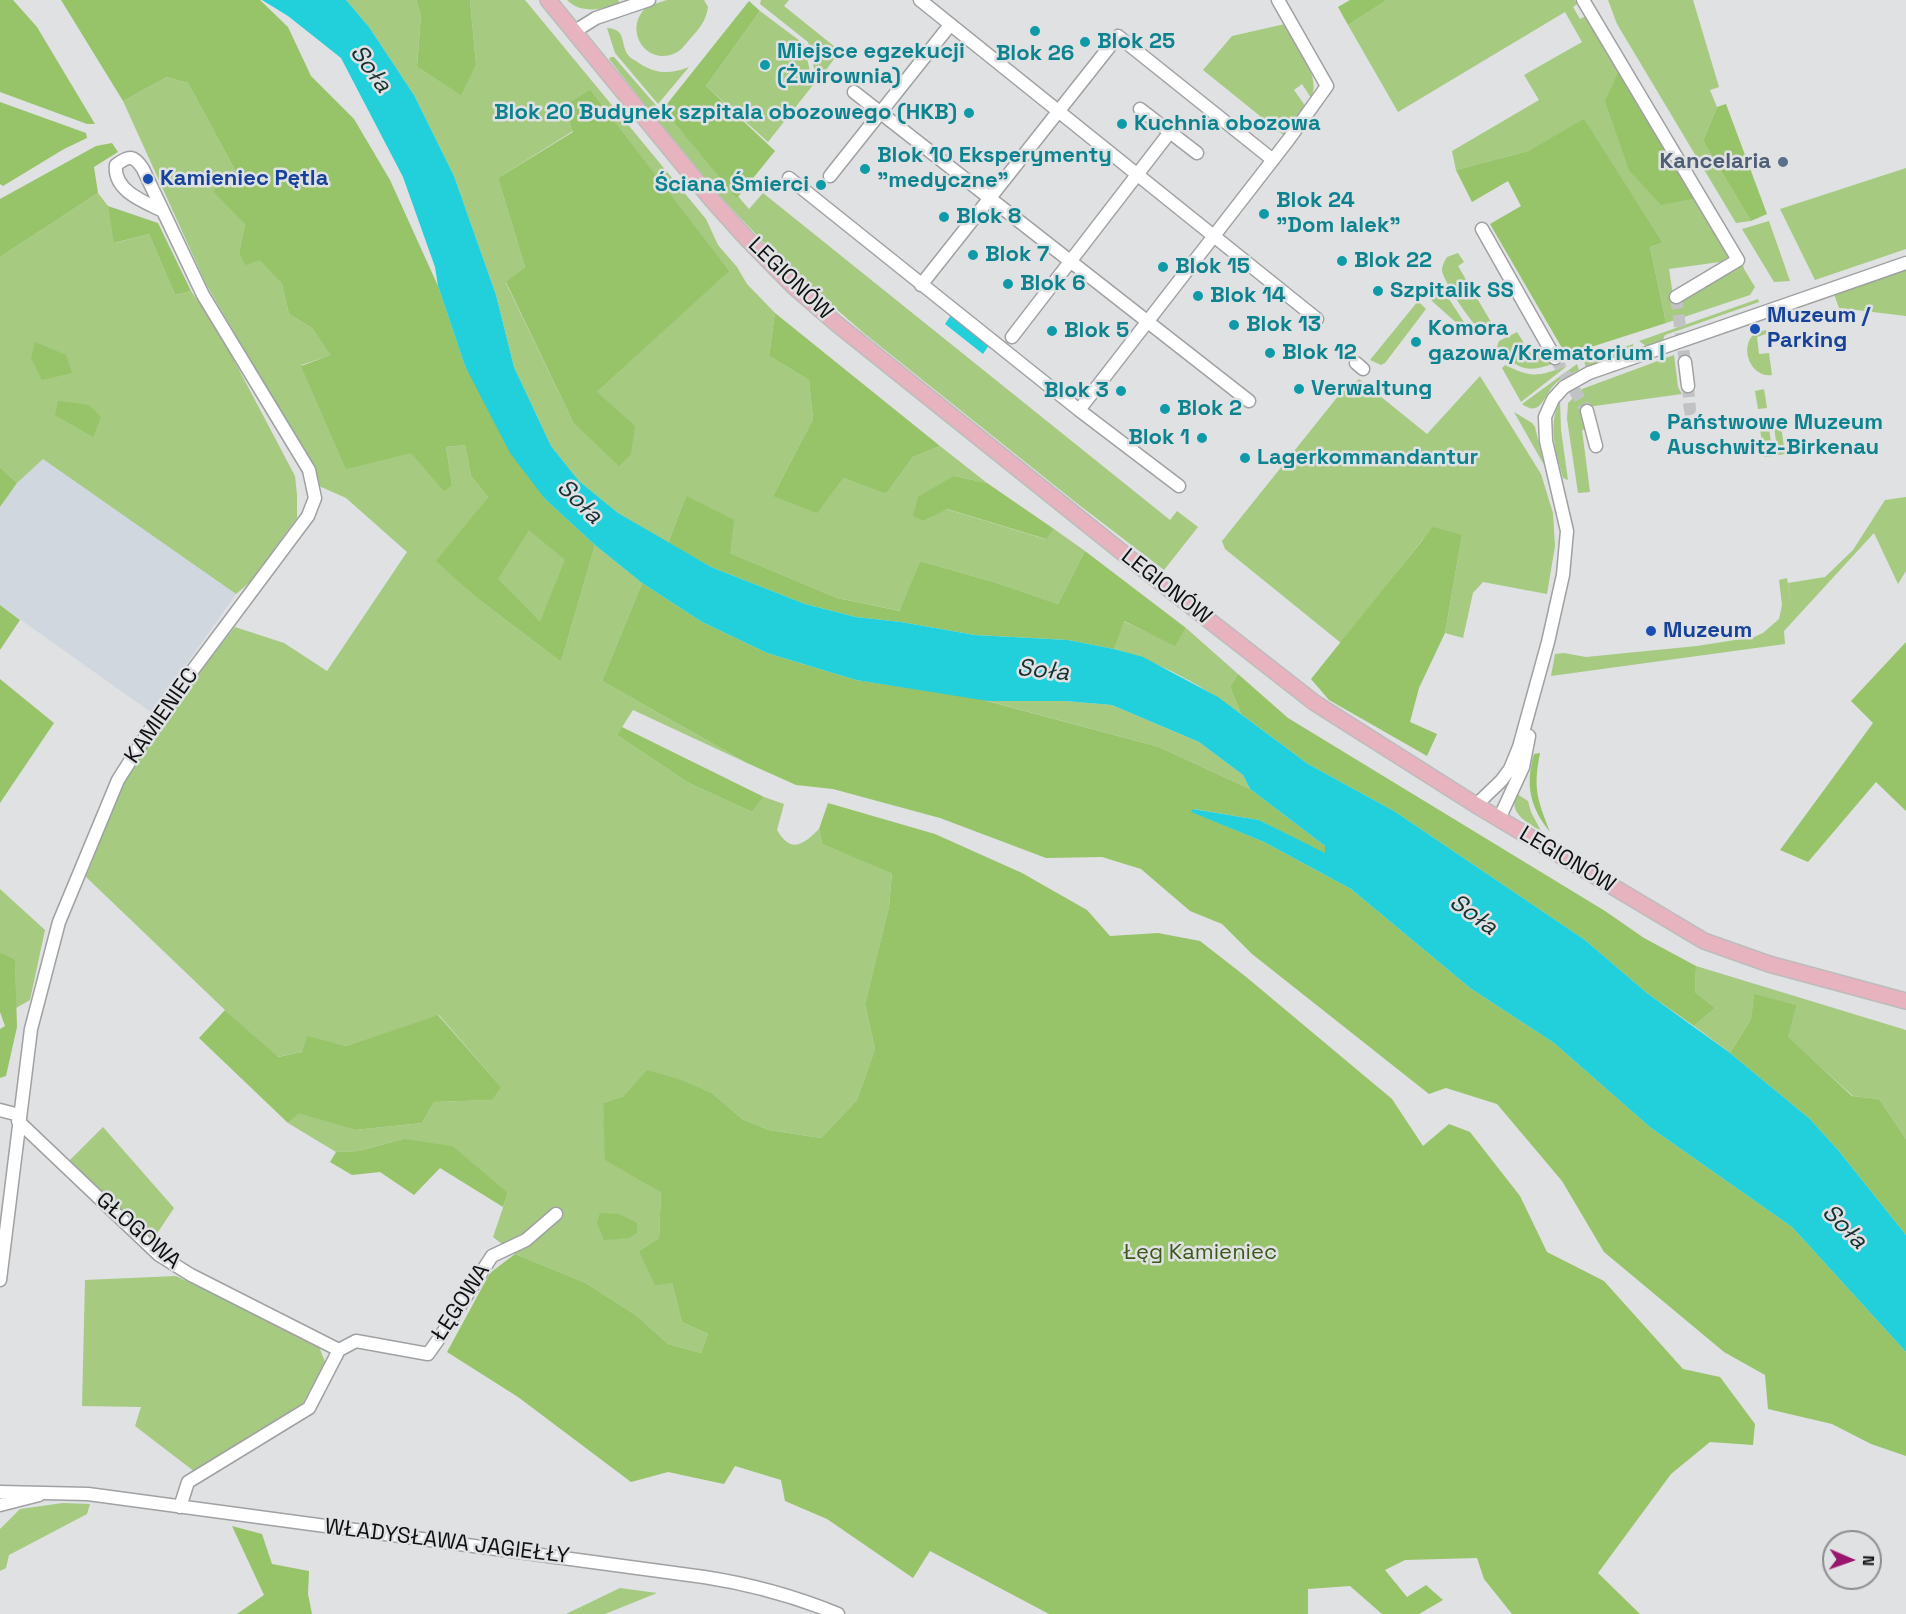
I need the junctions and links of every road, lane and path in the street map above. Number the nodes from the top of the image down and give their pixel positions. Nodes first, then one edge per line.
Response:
1 (548, 0) edge
2 (649, 0) edge
3 (920, 0) edge
4 (1278, 0) edge
5 (1583, 0) edge
6 (950, 24) junction
7 (575, 31) junction
8 (854, 92) dead end
9 (1140, 109) dead end
10 (1058, 111) junction
11 (880, 113) junction
12 (1170, 132) junction
13 (1197, 153) dead end
14 (1273, 160) junction
15 (1137, 175) junction
16 (830, 176) dead end
17 (789, 178) dead end
18 (990, 198) junction
19 (161, 210) dead end
20 (1482, 229) dead end
21 (1214, 236) junction
22 (1070, 261) junction
23 (1906, 263) edge
24 (921, 285) junction
25 (1676, 297) dead end
26 (1317, 319) dead end
27 (1148, 322) junction
28 (1012, 337) dead end
29 (1555, 358) tunnel mouth
30 (1685, 362) tunnel mouth
31 (1688, 386) tunnel mouth
32 (1249, 401) dead end
33 (1079, 410) junction
34 (1587, 411) tunnel mouth
35 (1596, 447) dead end
36 (1179, 486) dead end
37 (1538, 681) junction
38 (1476, 805) junction
39 (1498, 819) junction
40 (1906, 1001) edge
41 (0, 1110) edge
42 (19, 1118) junction
43 (556, 1214) dead end
44 (0, 1280) edge
45 (339, 1350) junction
46 (0, 1492) edge
47 (51, 1492) junction
48 (0, 1506) edge
49 (180, 1507) junction
50 (838, 1614) edge

1 - 7 main road, LEGIONÓW
2 - 7 street
3 - 6 street
4 - 14 street
5 - 25 street
6 - 10 street
6 - 11 street
7 - 38 main road, LEGIONÓW
8 - 11 street
9 - 12 street
10 - 14 street
10 - 15 street
10 - 18 street
11 - 16 street
11 - 18 street
12 - 13 street
12 - 15 street
14 - 21 street
15 - 21 street
15 - 22 street
17 - 24 street
18 - 22 street
18 - 24 street
19 - 42 street, KAMIENIEC
20 - 29 street
21 - 26 street
21 - 27 street
22 - 27 street
22 - 28 street
23 - 37 street
24 - 33 street
27 - 32 street
27 - 33 street
30 - 31 street
33 - 36 street
34 - 35 street
37 - 38 street
37 - 39 street
38 - 39 main road, LEGIONÓW
39 - 40 main road, LEGIONÓW
41 - 42 street
42 - 44 street, KAMIENIEC
42 - 45 street, GŁOGOWA
43 - 45 street, ŁĘGOWA
45 - 49 street
46 - 47 street, WŁADYSŁAWA JAGIEŁŁY
47 - 48 street, WŁADYSŁAWA JAGIEŁŁY
47 - 49 street, WŁADYSŁAWA JAGIEŁŁY
49 - 50 street, WŁADYSŁAWA JAGIEŁŁY

